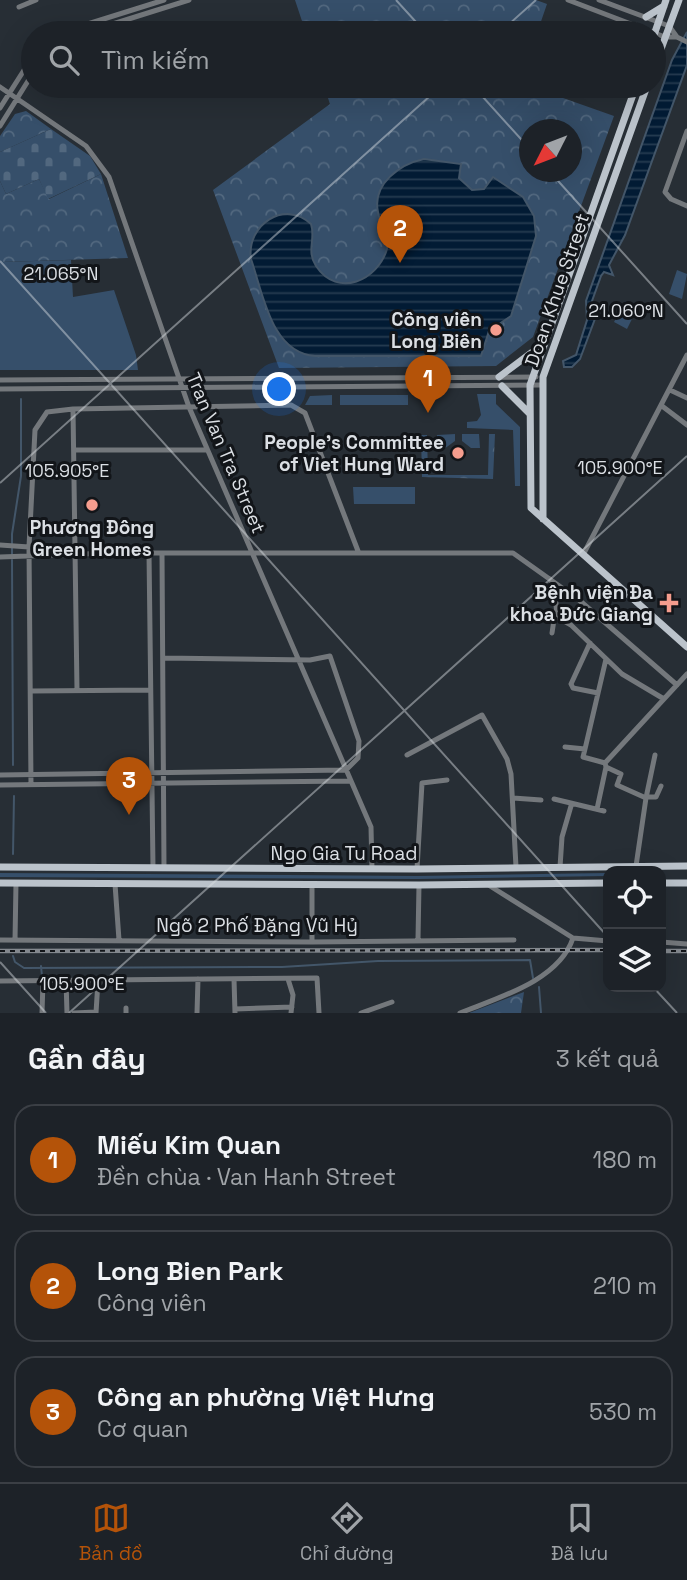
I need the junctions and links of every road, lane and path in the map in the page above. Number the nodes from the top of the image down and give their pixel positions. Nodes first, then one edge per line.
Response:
1 (36, 0) edge
2 (164, 0) edge
3 (189, 0) edge
4 (568, 0) edge
5 (599, 0) edge
6 (679, 0) edge
7 (665, 3) edge
8 (19, 7) dead end
9 (646, 17) junction
10 (97, 21) edge
11 (122, 21) edge
12 (618, 21) edge
13 (656, 21) edge
14 (659, 21) edge
15 (666, 25) edge
16 (669, 26) junction
17 (666, 34) edge
18 (666, 37) edge
19 (678, 37) junction
20 (687, 42) edge
21 (21, 75) edge
22 (0, 87) edge
23 (10, 93) junction
24 (21, 93) edge
25 (18, 98) junction
26 (632, 98) edge
27 (643, 98) edge
28 (0, 108) edge
29 (0, 126) edge
30 (687, 131) edge
31 (687, 206) edge
32 (544, 344) junction
33 (687, 355) edge
34 (684, 369) edge
35 (499, 377) junction
36 (178, 379) junction
37 (0, 380) edge
38 (531, 381) junction
39 (542, 381) junction
40 (502, 386) junction
41 (181, 388) junction
42 (0, 389) edge
43 (670, 390) junction
44 (687, 398) edge
45 (662, 406) junction
46 (188, 407) junction
47 (73, 409) junction
48 (530, 414) junction
49 (687, 425) edge
50 (74, 450) junction
51 (207, 450) junction
52 (543, 519) junction
53 (0, 545) edge
54 (29, 547) junction
55 (358, 551) junction
56 (251, 552) junction
57 (74, 553) junction
58 (149, 553) junction
59 (162, 553) junction
60 (39, 554) junction
61 (583, 555) junction
62 (0, 557) edge
63 (29, 558) junction
64 (549, 577) junction
65 (555, 613) junction
66 (552, 633) dead end
67 (590, 643) junction
68 (687, 647) edge
69 (163, 658) junction
70 (298, 658) junction
71 (606, 659) junction
72 (687, 674) edge
73 (677, 685) junction
74 (77, 690) junction
75 (150, 690) junction
76 (32, 691) junction
77 (598, 693) junction
78 (664, 699) junction
79 (565, 747) dead end
80 (584, 749) junction
81 (407, 755) dead end
82 (655, 755) dead end
83 (606, 765) junction
84 (346, 770) junction
85 (151, 771) junction
86 (163, 771) junction
87 (0, 775) edge
88 (31, 775) junction
89 (447, 780) dead end
90 (351, 781) junction
91 (152, 784) junction
92 (163, 784) junction
93 (0, 785) edge
94 (31, 785) junction
95 (661, 786) dead end
96 (513, 798) junction
97 (646, 798) junction
98 (554, 799) dead end
99 (541, 800) dead end
100 (571, 806) junction
101 (164, 819) junction
102 (152, 820) junction
103 (603, 866) edge
104 (636, 866) edge
105 (666, 866) edge
106 (687, 866) edge
107 (0, 867) edge
108 (516, 867) junction
109 (560, 867) junction
110 (153, 868) junction
111 (164, 868) junction
112 (372, 869) junction
113 (417, 869) junction
114 (0, 883) edge
115 (16, 883) junction
116 (603, 883) edge
117 (666, 883) edge
118 (687, 883) edge
119 (115, 884) junction
120 (488, 884) junction
121 (312, 885) junction
122 (419, 886) junction
123 (573, 938) junction
124 (418, 939) junction
125 (0, 940) edge
126 (15, 940) junction
127 (119, 940) junction
128 (514, 940) dead end
129 (603, 941) edge
130 (312, 942) junction
131 (666, 942) edge
132 (687, 944) edge
133 (198, 979) junction
134 (234, 979) junction
135 (288, 979) junction
136 (66, 980) junction
137 (0, 981) edge
138 (43, 981) junction
139 (98, 981) junction
140 (392, 1002) dead end
141 (292, 1010) edge
142 (235, 1011) edge
143 (42, 1013) edge
144 (67, 1013) edge
145 (74, 1013) edge
146 (96, 1013) edge
147 (197, 1013) edge
148 (319, 1013) edge
149 (362, 1013) edge
150 (460, 1013) edge

1 - 8 street
2 - 10 street
3 - 11 street
4 - 12 street
5 - 9 street
6 - 16 main road
7 - 9 main road
7 - 14 main road
9 - 13 street
15 - 16 street
16 - 17 main road
16 - 19 street
18 - 19 street
19 - 20 street
21 - 23 street
22 - 23 street, Tran Van Tra Street
23 - 25 street, Tran Van Tra Street
23 - 28 street
24 - 25 street
25 - 29 street
25 - 36 street, Tran Van Tra Street
26 - 32 main road, Doan Khue Street
27 - 39 main road, Doan Khue Street
30 - 31 street
32 - 35 main road
32 - 38 main road, Doan Khue Street
33 - 34 street
34 - 43 street
35 - 36 street
35 - 38 street
36 - 37 street
36 - 41 street, Tran Van Tra Street
38 - 39 street
38 - 40 street
38 - 48 main road, Doan Khue Street
39 - 52 main road, Doan Khue Street
40 - 41 street
40 - 48 main road
41 - 42 street
41 - 46 street, Tran Van Tra Street
43 - 44 street
43 - 45 street
45 - 49 street
45 - 61 street
46 - 47 street
46 - 51 street, Tran Van Tra Street
46 - 55 street
47 - 50 street
47 - 54 street
48 - 52 main road, Doan Khue Street
50 - 51 street
50 - 57 street
51 - 56 street, Tran Van Tra Street
52 - 61 main road
53 - 54 street
54 - 60 street
54 - 63 street
55 - 56 street
55 - 64 street
56 - 59 street
56 - 70 street, Tran Van Tra Street
57 - 58 street
57 - 60 street
57 - 74 street
58 - 59 street
58 - 75 street
59 - 69 street
60 - 63 street
61 - 68 main road
62 - 63 street
63 - 76 street
64 - 65 street
64 - 73 street
65 - 66 street
65 - 67 street
67 - 71 street
67 - 77 street
69 - 70 street
69 - 86 street
70 - 84 street, Tran Van Tra Street
70 - 84 street
71 - 77 street
71 - 78 street
72 - 73 street
73 - 78 street
74 - 75 street
74 - 76 street
75 - 85 street
76 - 88 street
77 - 80 street
78 - 83 street
79 - 80 street
80 - 83 street
81 - 96 street
82 - 97 street
83 - 97 street
83 - 100 street
84 - 86 street
84 - 90 street, Tran Van Tra Street
85 - 86 street
85 - 88 street
85 - 91 street
86 - 92 street
87 - 88 street
88 - 94 street
89 - 113 street
90 - 92 street
90 - 112 street, Tran Van Tra Street
91 - 92 street
91 - 94 street
91 - 102 street
92 - 101 street
93 - 94 street
95 - 97 street
96 - 99 street
96 - 108 street
97 - 104 street
98 - 100 street
100 - 109 street
101 - 102 street
101 - 111 street
102 - 110 street
103 - 109 main road, Ngo Gia Tu Road
105 - 106 main road, Ngo Gia Tu Road
107 - 110 main road, Ngo Gia Tu Road
108 - 109 main road, Ngo Gia Tu Road
108 - 113 main road, Ngo Gia Tu Road
110 - 111 main road, Ngo Gia Tu Road
111 - 112 main road, Ngo Gia Tu Road
112 - 113 main road, Ngo Gia Tu Road
114 - 115 main road, Ngo Gia Tu Road
115 - 119 main road, Ngo Gia Tu Road
115 - 126 street
116 - 120 main road, Ngo Gia Tu Road
117 - 118 main road
119 - 121 main road, Ngo Gia Tu Road
119 - 127 street
120 - 122 main road, Ngo Gia Tu Road
120 - 123 street
121 - 122 main road, Ngo Gia Tu Road
121 - 130 street
122 - 124 street
123 - 129 street
123 - 150 street
124 - 128 street, Ngõ 2 Phố Đặng Vũ Hỷ
124 - 130 street, Ngõ 2 Phố Đặng Vũ Hỷ
125 - 126 street, Ngõ 2 Phố Đặng Vũ Hỷ
126 - 127 street, Ngõ 2 Phố Đặng Vũ Hỷ
127 - 130 street, Ngõ 2 Phố Đặng Vũ Hỷ
131 - 132 street
133 - 134 street
133 - 139 street
133 - 147 street
134 - 135 street
134 - 142 street
135 - 141 street
135 - 148 street
136 - 138 street
136 - 139 street
136 - 144 street
137 - 138 street
138 - 143 street
139 - 146 street
140 - 149 street
141 - 142 street
145 - 146 street

